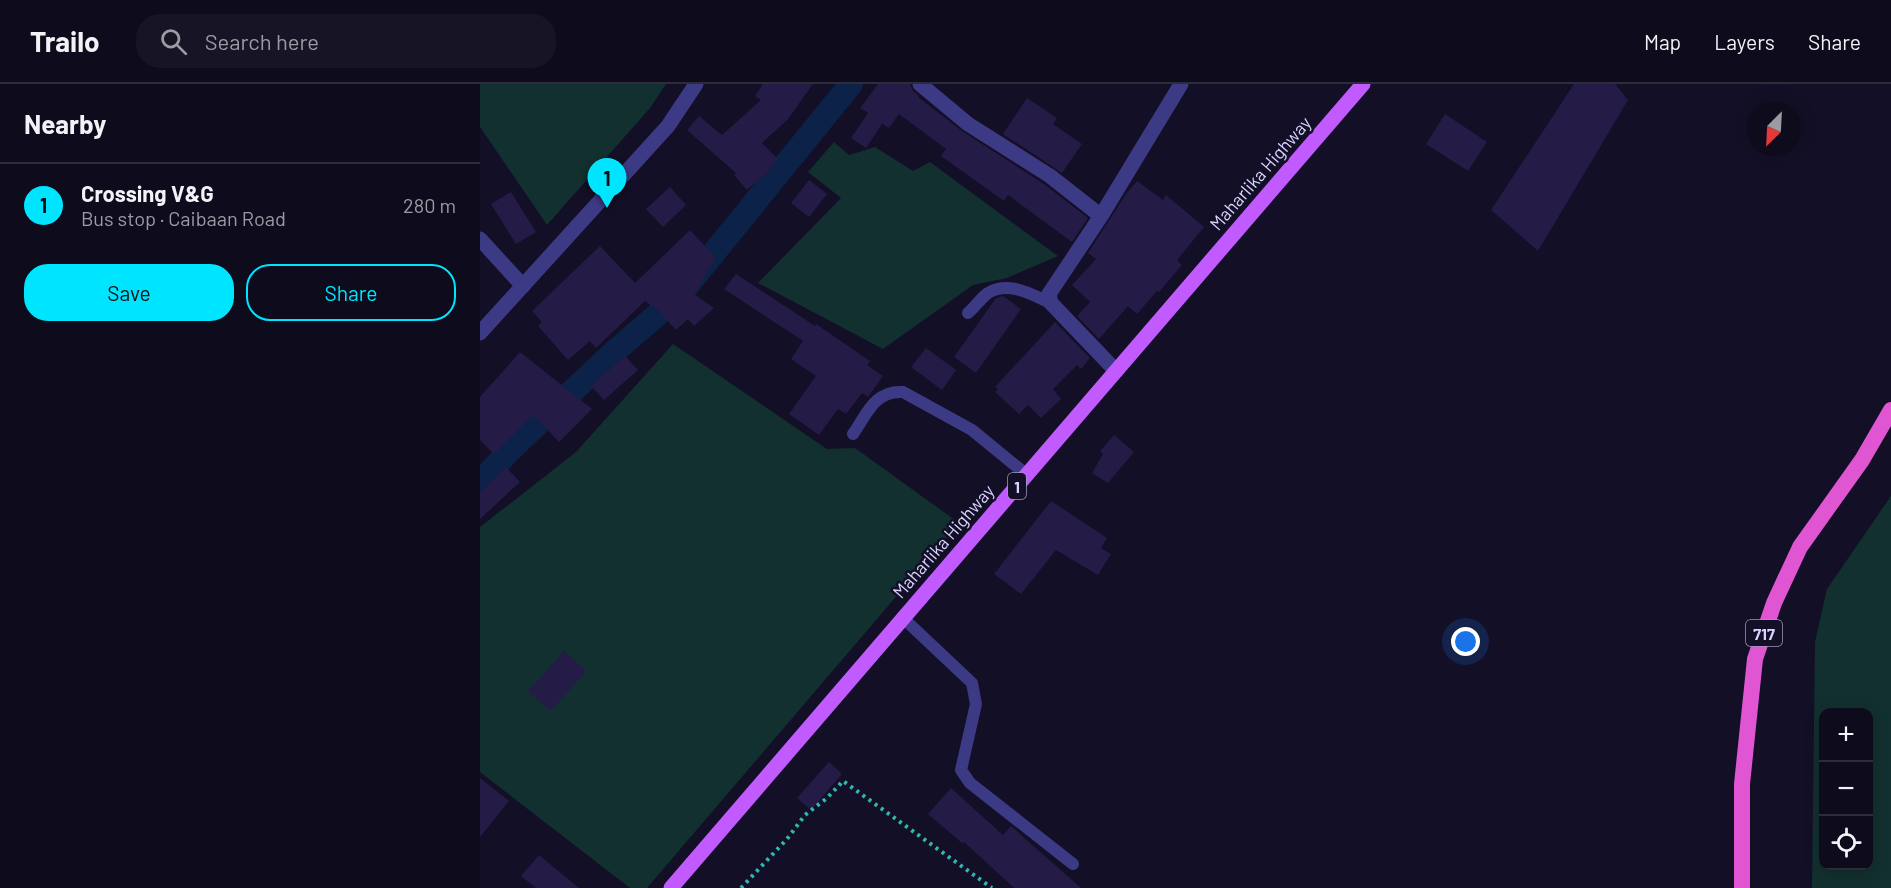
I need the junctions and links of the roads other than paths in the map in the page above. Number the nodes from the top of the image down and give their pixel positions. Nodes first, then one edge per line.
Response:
1 (696, 84) edge
2 (920, 84) edge
3 (1181, 84) edge
4 (1363, 84) edge
5 (1101, 216) junction
6 (480, 239) edge
7 (523, 286) junction
8 (1051, 303) junction
9 (968, 313) dead end
10 (480, 333) edge
11 (1116, 371) junction
12 (1891, 410) edge
13 (853, 434) dead end
14 (1027, 475) junction
15 (902, 617) junction
16 (1073, 864) dead end
17 (671, 888) edge
18 (1742, 888) edge

1 - 7 street
2 - 5 street
3 - 5 street
4 - 11 main road, Maharlika Highway / 1
5 - 8 street
6 - 7 street
7 - 10 street
8 - 9 lane
8 - 11 street
11 - 14 main road, Maharlika Highway / 1
12 - 18 highway, 717
13 - 14 lane
14 - 15 main road, Maharlika Highway / 1
15 - 16 lane
15 - 17 main road, Maharlika Highway / 1

